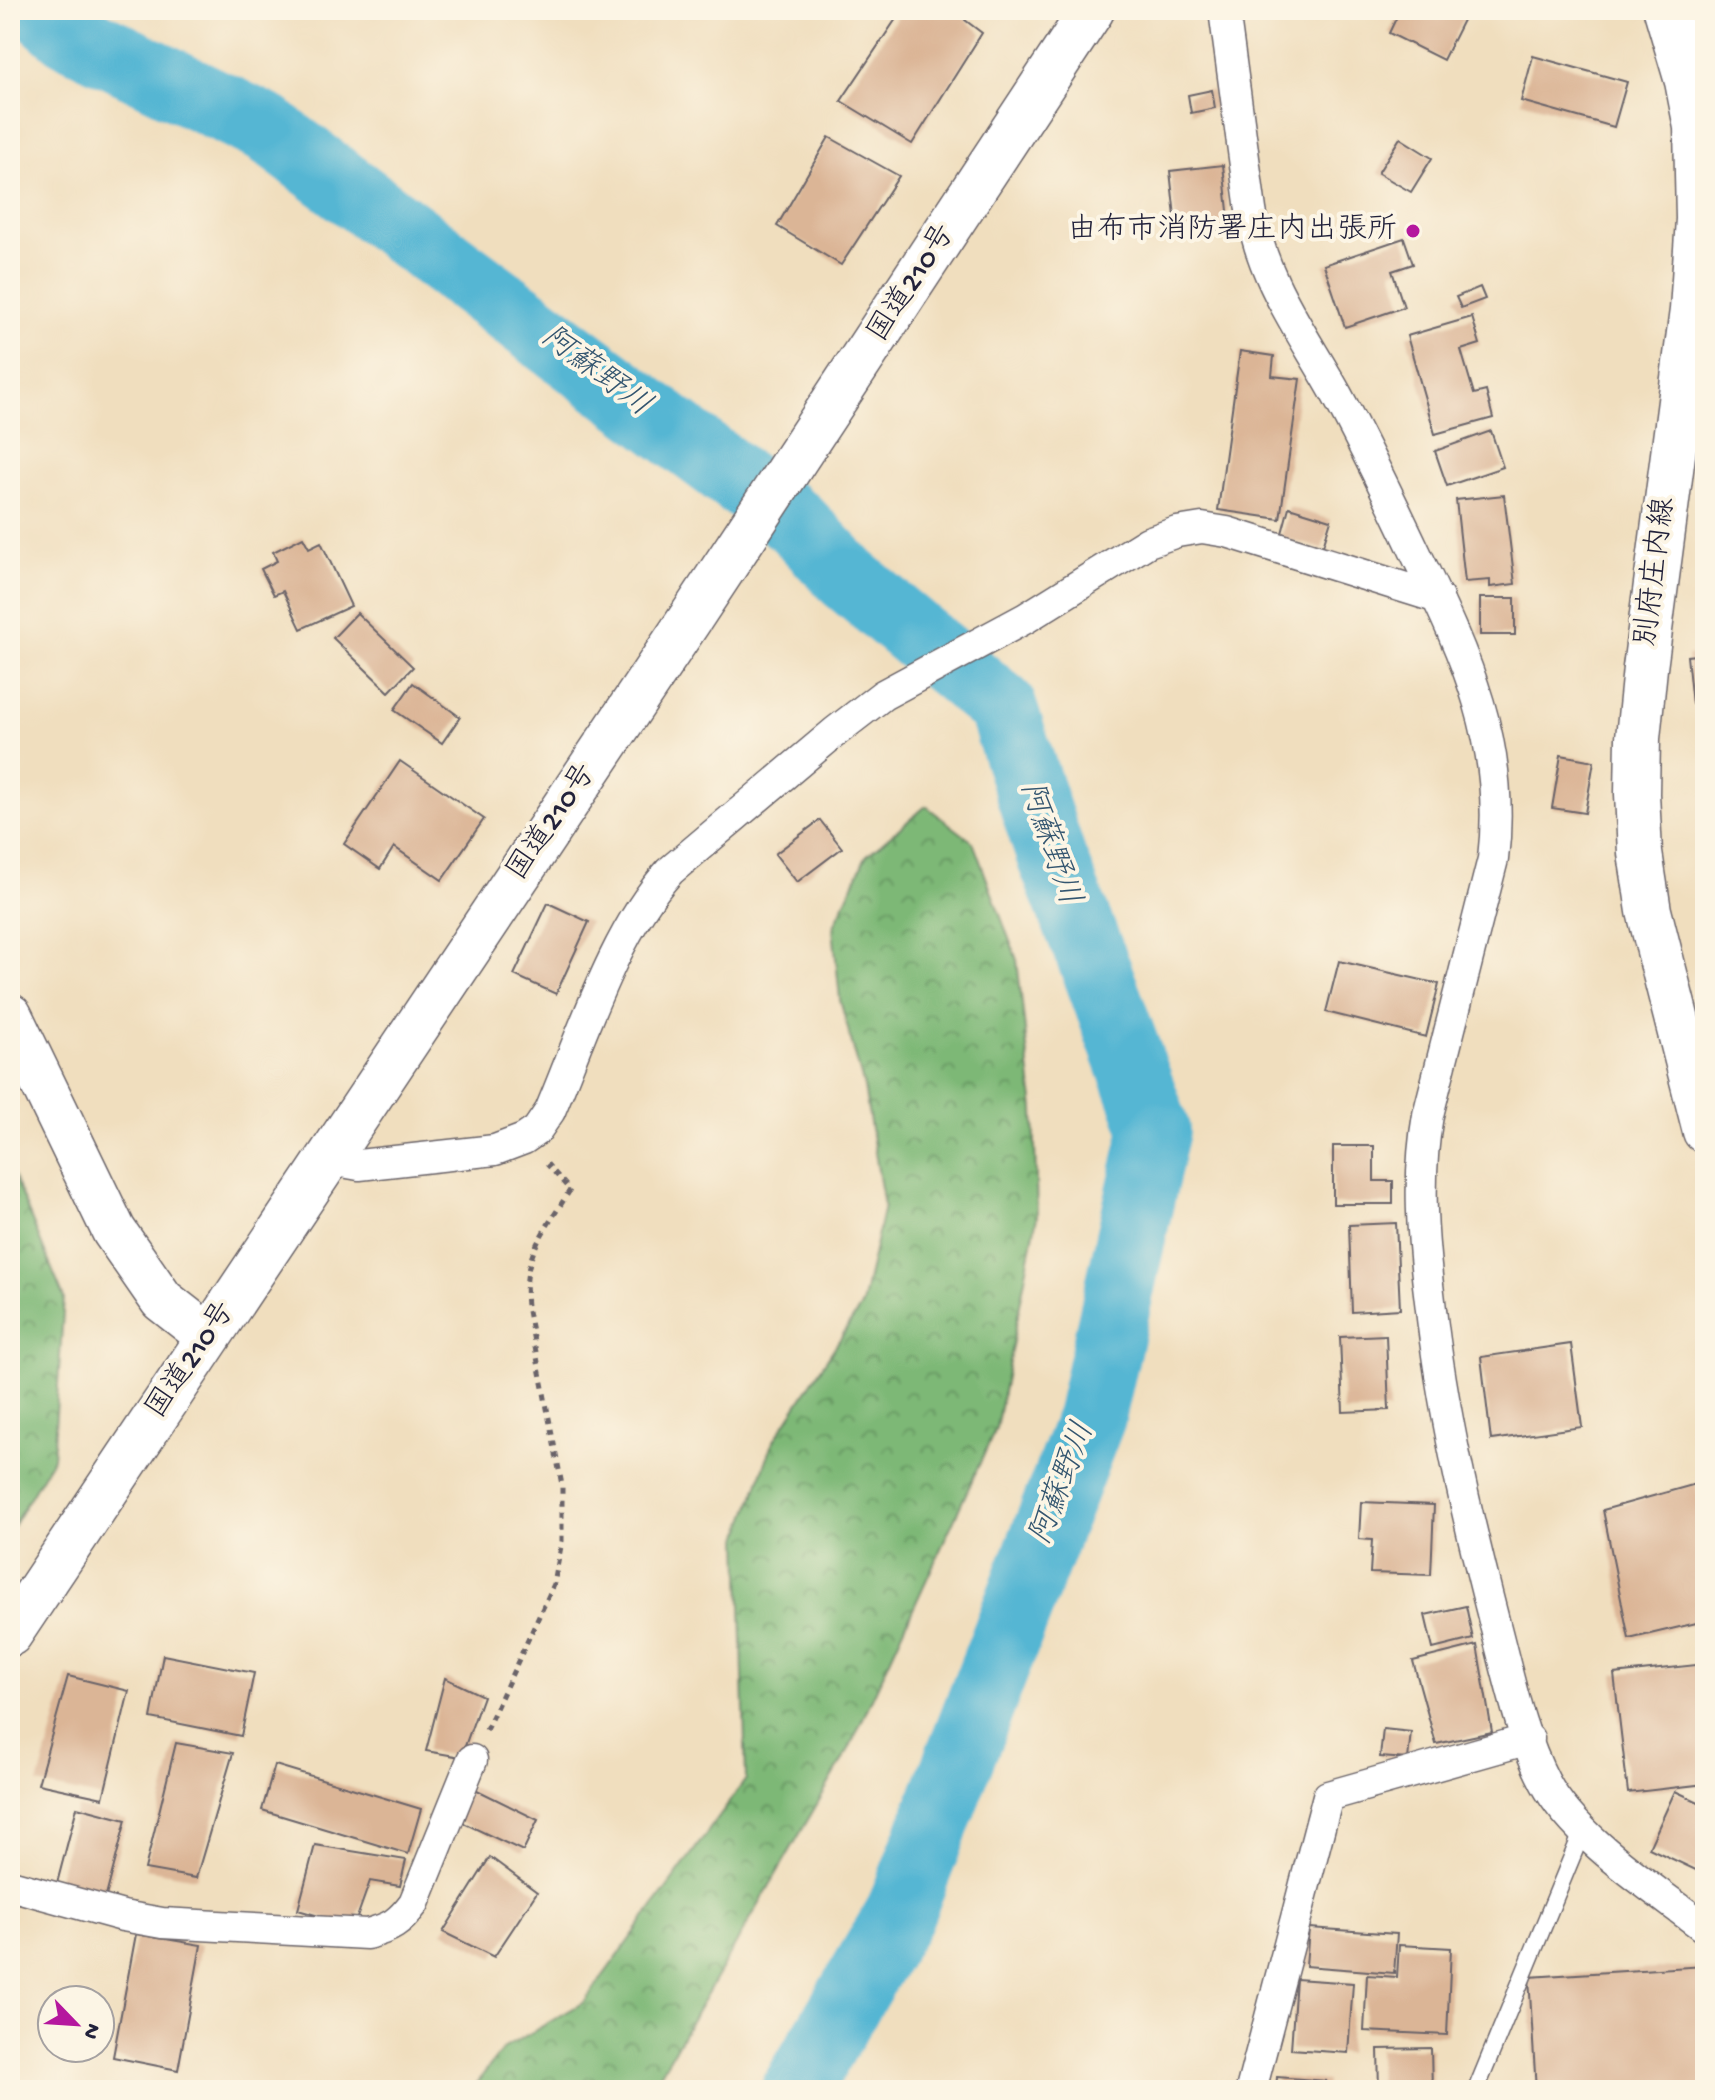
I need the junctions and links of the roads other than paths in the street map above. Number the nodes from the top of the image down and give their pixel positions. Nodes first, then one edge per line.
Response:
1 (1092, 10) edge
2 (1224, 10) edge
3 (1666, 10) edge
4 (1438, 598) junction
5 (10, 1016) edge
6 (1705, 1131) edge
7 (326, 1159) junction
8 (208, 1336) junction
9 (10, 1634) edge
10 (1529, 1739) junction
11 (472, 1760) road end
12 (1583, 1830) junction
13 (10, 1885) edge
14 (1705, 1928) edge
15 (1251, 2090) edge
16 (1476, 2090) edge

1 - 7 main road, 国道210号
2 - 4 street
3 - 6 main road, 別府庄内線
4 - 7 street
4 - 10 street
5 - 8 main road
7 - 8 main road, 国道210号
8 - 9 main road, 国道210号
10 - 12 street
10 - 15 street
11 - 13 street
12 - 14 street
12 - 16 lane

